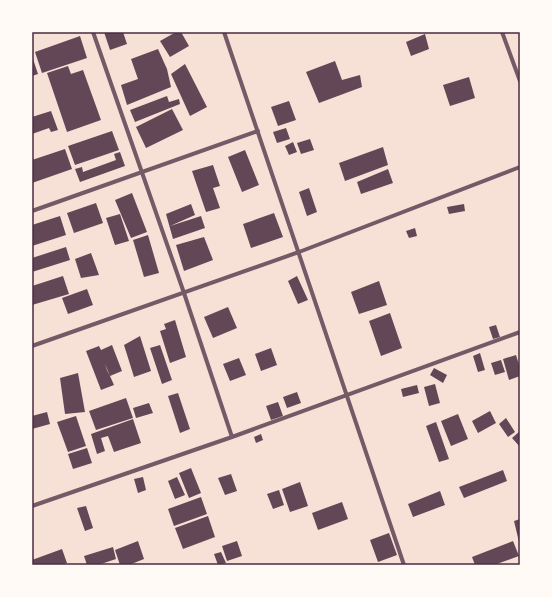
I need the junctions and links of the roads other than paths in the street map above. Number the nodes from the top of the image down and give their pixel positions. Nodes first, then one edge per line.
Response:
1 (93, 32) edge
2 (224, 32) edge
3 (502, 32) edge
4 (520, 81) edge
5 (258, 131) junction
6 (520, 167) edge
7 (141, 172) junction
8 (32, 211) edge
9 (299, 252) junction
10 (184, 293) junction
11 (520, 332) edge
12 (32, 346) edge
13 (346, 395) junction
14 (232, 437) junction
15 (32, 506) edge
16 (404, 565) edge

1 - 7 street
2 - 5 street
3 - 4 street
5 - 7 street
5 - 9 street
6 - 9 street
7 - 8 street
7 - 10 street
9 - 10 street
9 - 13 street
10 - 12 street
10 - 14 street
11 - 13 street
13 - 14 street
13 - 16 street
14 - 15 street

